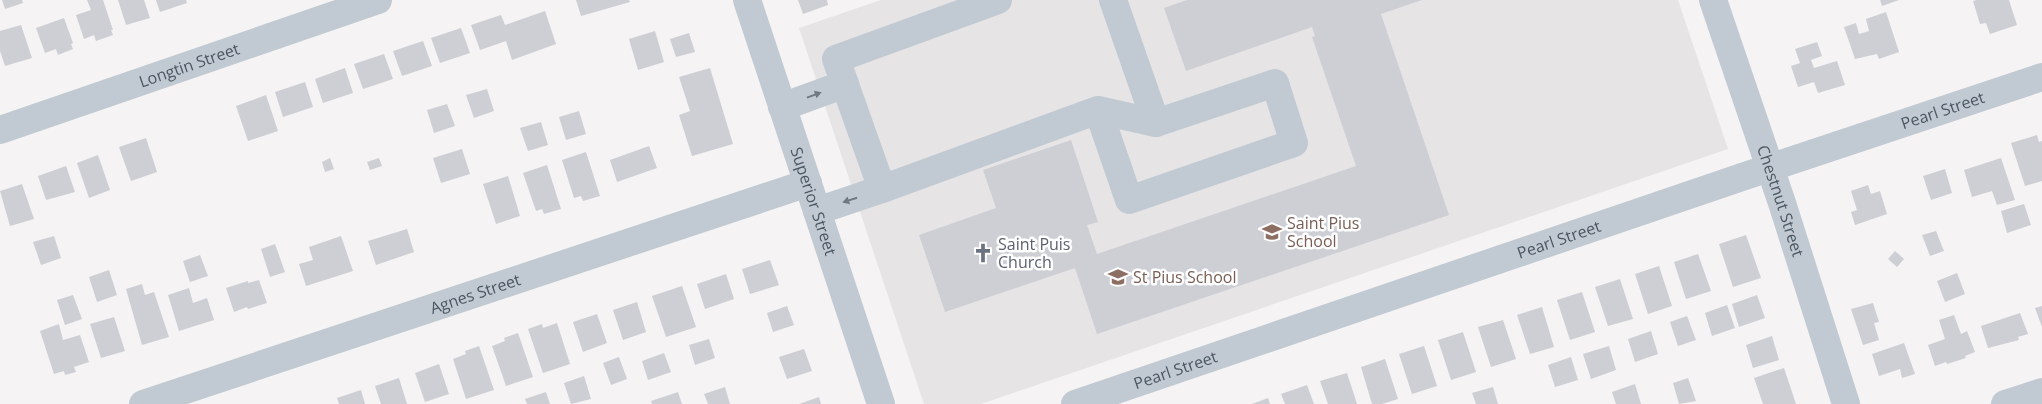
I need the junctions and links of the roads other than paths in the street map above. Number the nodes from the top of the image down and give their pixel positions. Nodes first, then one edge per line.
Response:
1 (378, 0) edge
2 (747, 0) edge
3 (998, 0) edge
4 (1113, 0) edge
5 (1713, 0) edge
6 (2042, 77) edge
7 (845, 84) junction
8 (782, 107) junction
9 (1098, 110) junction
10 (1156, 124) junction
11 (0, 130) edge
12 (1770, 168) junction
13 (808, 183) junction
14 (882, 189) junction
15 (817, 210) junction
16 (2042, 392) edge
17 (143, 404) edge
18 (881, 404) edge
19 (1076, 404) edge
20 (1846, 404) edge
21 (2005, 404) edge

1 - 11 street, Longtin Street
2 - 8 street, Superior Street
3 - 7 street
4 - 10 street
5 - 12 street, Chestnut Street
6 - 12 street, Pearl Street
8 -> 7 street
7 - 14 street
8 - 13 street, Superior Street
9 - 10 street
9 - 10 street
9 - 14 street
12 - 19 street, Pearl Street
12 - 20 street, Chestnut Street
13 - 15 street, Superior Street
13 - 17 street, Agnes Street
14 -> 15 street
15 - 18 street, Superior Street
16 - 21 street

